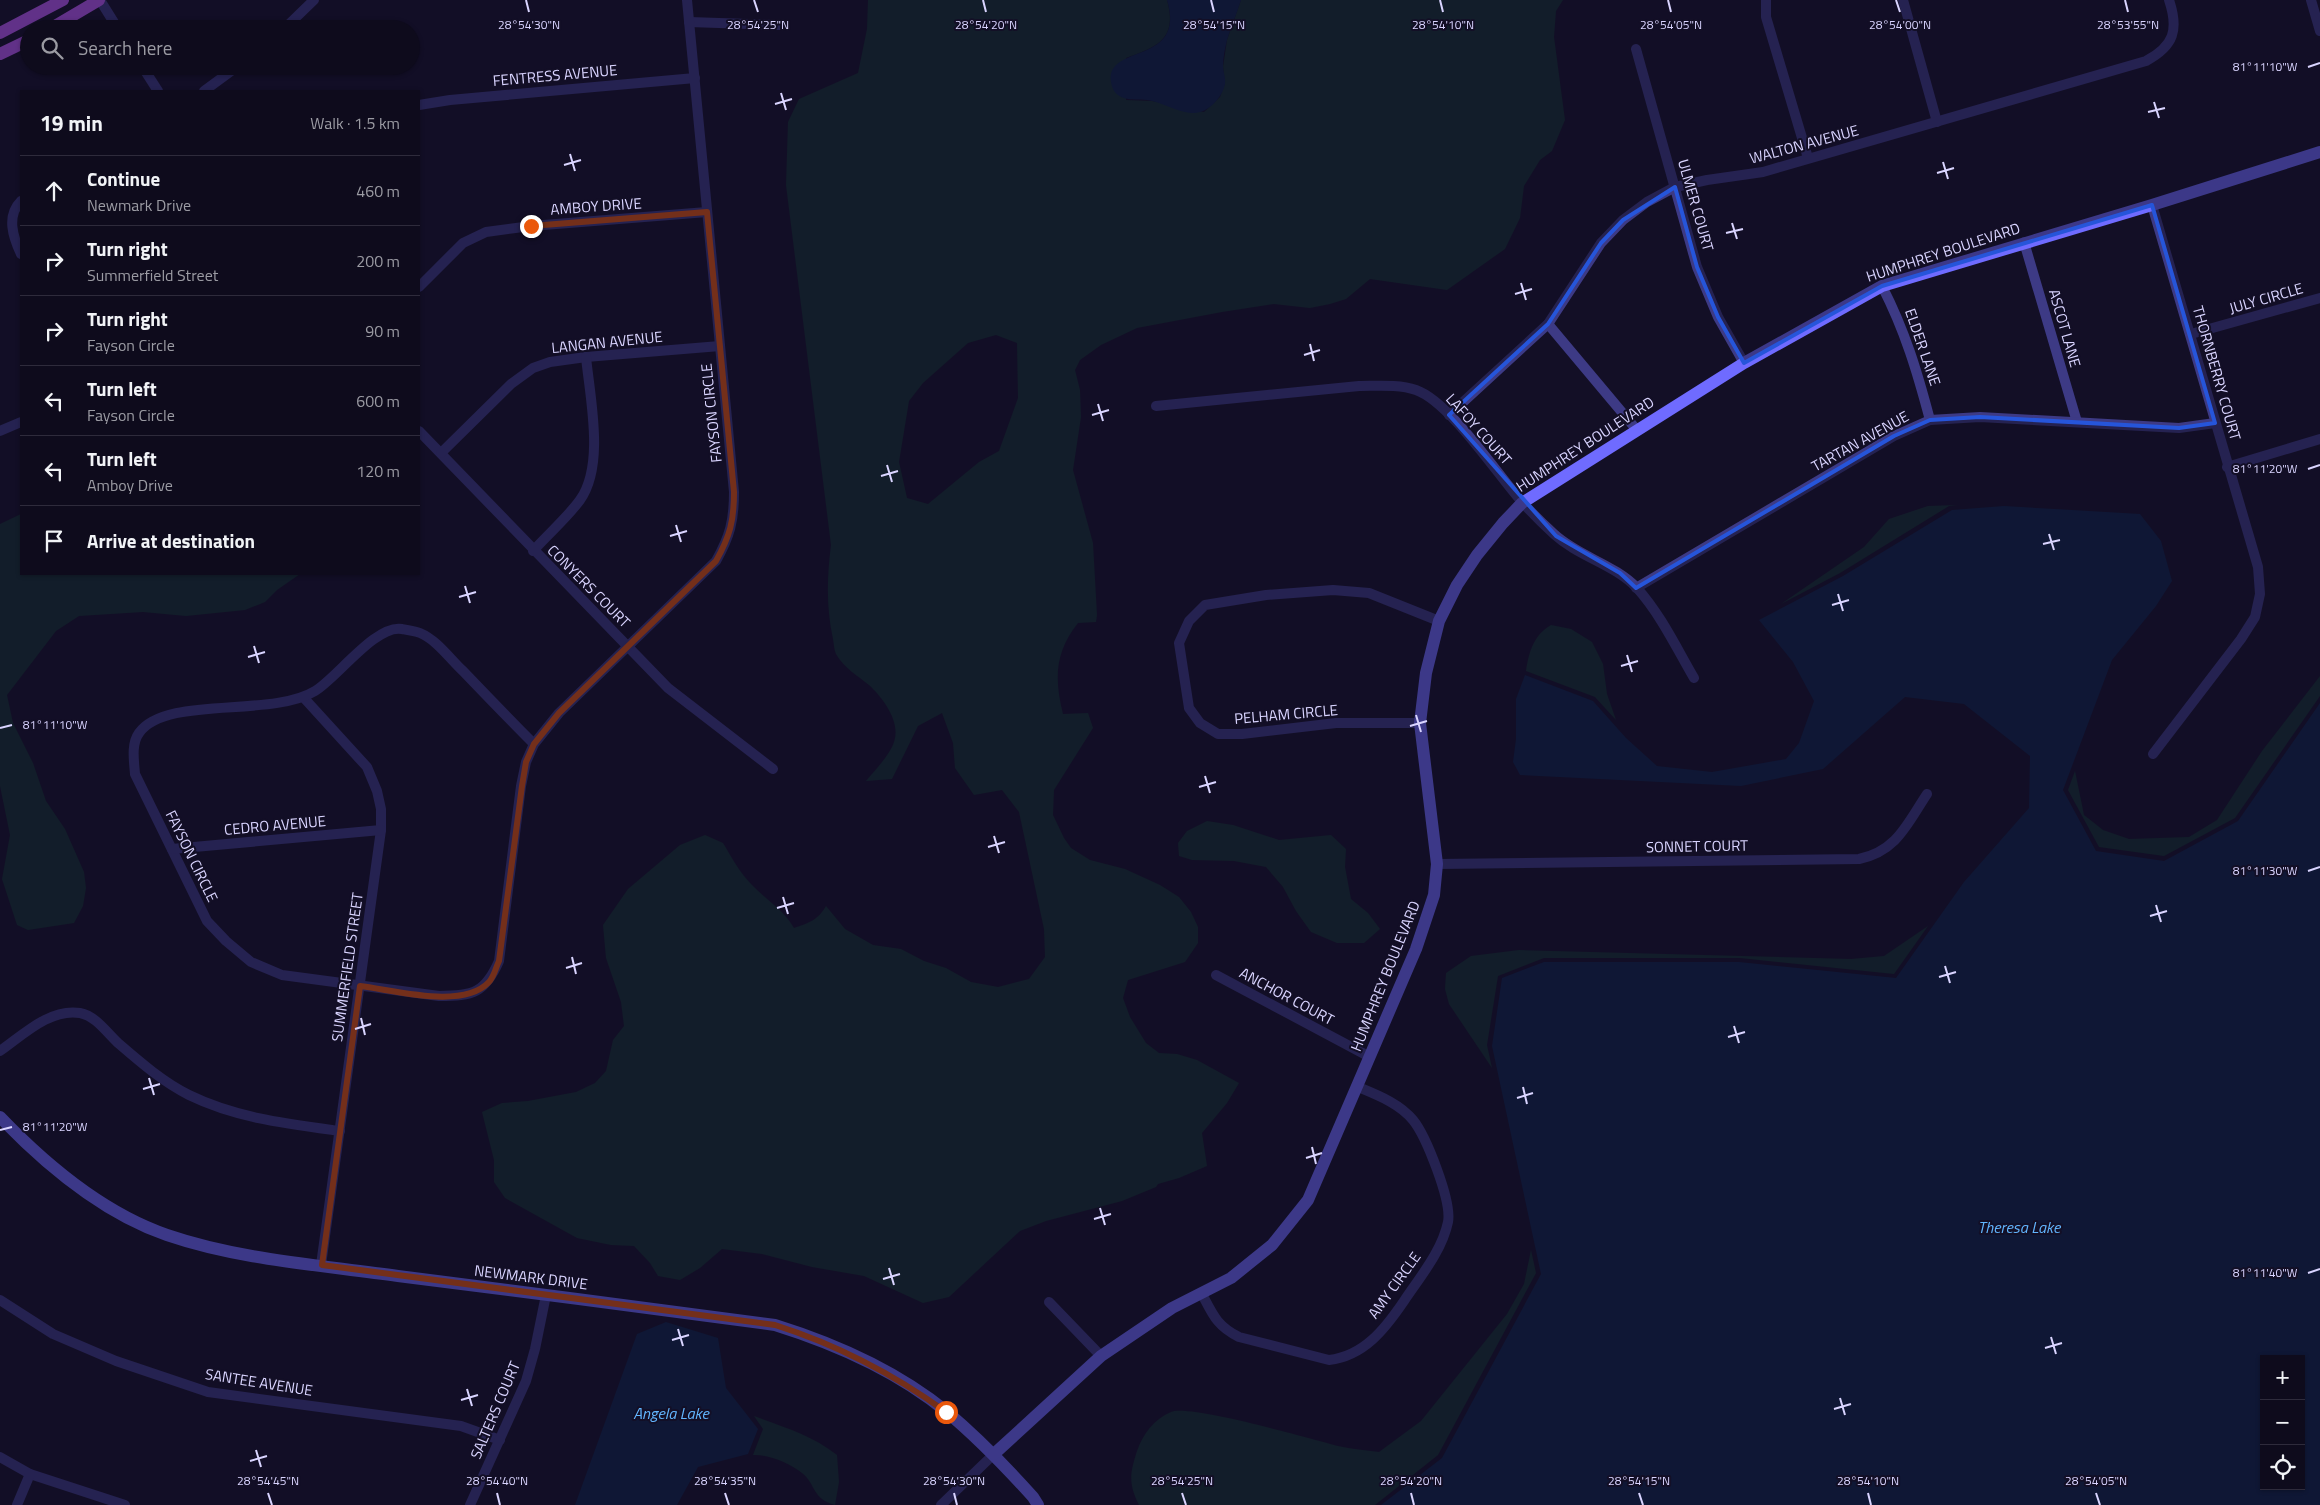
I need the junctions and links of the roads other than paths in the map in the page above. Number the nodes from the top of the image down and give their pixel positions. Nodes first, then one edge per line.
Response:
1 (63, 0) edge
2 (99, 0) edge
3 (314, 0) edge
4 (687, 0) edge
5 (1766, 0) edge
6 (1902, 0) edge
7 (2169, 0) edge
8 (2311, 0) edge
9 (25, 20) edge
10 (65, 20) edge
11 (112, 20) edge
12 (293, 20) edge
13 (689, 22) junction
14 (20, 23) edge
15 (780, 25) dead end
16 (2320, 31) edge
17 (0, 33) edge
18 (20, 44) edge
19 (1636, 49) dead end
20 (0, 54) edge
21 (148, 75) edge
22 (226, 75) edge
23 (695, 78) junction
24 (157, 90) edge
25 (205, 90) edge
26 (420, 105) edge
27 (1938, 122) junction
28 (2320, 152) edge
29 (1808, 158) junction
30 (1675, 187) junction
31 (20, 202) edge
32 (2152, 205) junction
33 (707, 212) junction
34 (2024, 242) junction
35 (20, 251) edge
36 (420, 286) edge
37 (1882, 286) junction
38 (2320, 298) edge
39 (1548, 324) junction
40 (2191, 334) junction
41 (720, 346) junction
42 (586, 357) junction
43 (1744, 363) junction
44 (1156, 406) dead end
45 (1449, 415) junction
46 (1930, 420) junction
47 (20, 422) edge
48 (2077, 422) junction
49 (2215, 423) junction
50 (1636, 429) junction
51 (0, 431) edge
52 (420, 432) edge
53 (2320, 439) edge
54 (441, 453) junction
55 (2227, 467) junction
56 (1522, 503) junction
57 (533, 550) junction
58 (1636, 588) junction
59 (1439, 621) junction
60 (628, 647) junction
61 (1694, 678) dead end
62 (304, 698) junction
63 (1420, 723) junction
64 (534, 744) junction
65 (2153, 754) dead end
66 (772, 769) dead end
67 (1927, 794) dead end
68 (381, 830) junction
69 (172, 849) junction
70 (1437, 864) junction
71 (1216, 975) dead end
72 (360, 986) junction
73 (0, 1051) edge
74 (1370, 1057) junction
75 (1358, 1087) junction
76 (0, 1117) edge
77 (340, 1131) junction
78 (322, 1265) junction
79 (1202, 1294) junction
80 (546, 1295) junction
81 (0, 1300) edge
82 (1049, 1302) dead end
83 (1101, 1356) junction
84 (500, 1440) junction
85 (994, 1454) junction
86 (0, 1457) edge
87 (30, 1474) junction
88 (17, 1505) edge
89 (125, 1505) edge
90 (470, 1505) edge
91 (941, 1505) edge
92 (1038, 1505) edge

1 - 9 main road
2 - 10 main road
2 - 11 street
3 - 12 street
4 - 13 street, FAYSON CIRCLE
5 - 29 street
6 - 27 street
7 - 27 street, WALTON AVENUE
8 - 16 street
13 - 15 street
13 - 23 street, FAYSON CIRCLE
14 - 17 main road
18 - 20 main road
19 - 30 street, ULMER COURT
21 - 24 street
22 - 25 street
23 - 26 street, FENTRESS AVENUE
23 - 33 street, FAYSON CIRCLE
27 - 29 street, WALTON AVENUE
28 - 32 street, HUMPHREY BOULEVARD
29 - 30 street, WALTON AVENUE
30 - 39 street, WALTON AVENUE
30 - 43 street, ULMER COURT
31 - 35 street
32 - 34 street, HUMPHREY BOULEVARD
32 - 40 street, THORNBERRY COURT
33 - 36 street, AMBOY DRIVE
33 - 41 street, FAYSON CIRCLE
34 - 37 street, HUMPHREY BOULEVARD
34 - 48 street, ASCOT LANE
37 - 43 street, HUMPHREY BOULEVARD
37 - 46 street, ELDER LANE
38 - 40 street, JULY CIRCLE
39 - 45 street, WALTON AVENUE
39 - 50 street
40 - 49 street, THORNBERRY COURT
41 - 42 street, LANGAN AVENUE
41 - 60 street, FAYSON CIRCLE
42 - 54 street, LANGAN AVENUE
42 - 57 street
43 - 50 street, HUMPHREY BOULEVARD
44 - 45 street, LAFOY COURT
45 - 56 street, LAFOY COURT
46 - 48 street, TARTAN AVENUE
46 - 58 street, TARTAN AVENUE
47 - 51 street
48 - 49 street, TARTAN AVENUE
49 - 55 street, THORNBERRY COURT
50 - 56 street, HUMPHREY BOULEVARD
52 - 54 street, CONYERS COURT
53 - 55 street
54 - 57 street, CONYERS COURT
55 - 65 street, THORNBERRY COURT
56 - 58 street, LAFOY COURT
56 - 59 street, HUMPHREY BOULEVARD
57 - 60 street, CONYERS COURT
58 - 61 street, LAFOY COURT
59 - 63 street, HUMPHREY BOULEVARD
59 - 63 street, PELHAM CIRCLE
60 - 64 street, FAYSON CIRCLE
60 - 66 street, CONYERS COURT
62 - 64 street, FAYSON CIRCLE
62 - 68 street, SUMMERFIELD STREET
62 - 69 street, FAYSON CIRCLE
63 - 70 street, HUMPHREY BOULEVARD
64 - 72 street, FAYSON CIRCLE
67 - 70 street, SONNET COURT
68 - 69 street, CEDRO AVENUE
68 - 72 street, SUMMERFIELD STREET
69 - 72 street, FAYSON CIRCLE
70 - 74 street, HUMPHREY BOULEVARD
71 - 74 street, ANCHOR COURT
72 - 77 street, SUMMERFIELD STREET
73 - 77 street
74 - 75 street, HUMPHREY BOULEVARD
75 - 79 street, HUMPHREY BOULEVARD
75 - 79 street, AMY CIRCLE
76 - 78 street, NEWMARK DRIVE
77 - 78 street, SUMMERFIELD STREET
78 - 80 street, NEWMARK DRIVE
79 - 83 street, HUMPHREY BOULEVARD
80 - 84 street, SALTERS COURT
80 - 85 street, NEWMARK DRIVE
81 - 84 street, SANTEE AVENUE
82 - 83 street
83 - 85 street, HUMPHREY BOULEVARD
84 - 90 street, SALTERS COURT
85 - 91 street
85 - 92 street, NEWMARK DRIVE
86 - 87 street
87 - 88 street
87 - 89 street

